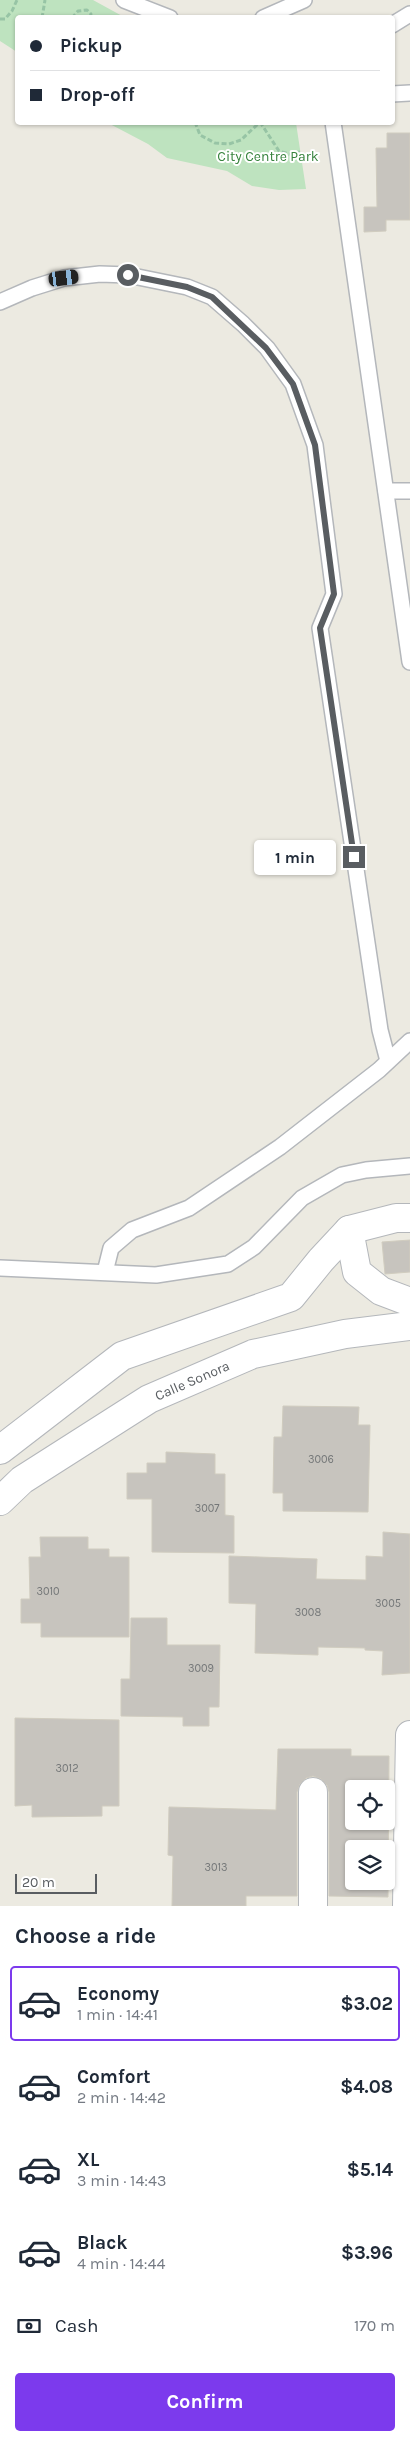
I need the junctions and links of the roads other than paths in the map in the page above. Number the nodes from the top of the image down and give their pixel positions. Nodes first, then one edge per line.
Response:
1 (124, 0) edge
2 (304, 0) edge
3 (410, 14) edge
4 (162, 15) edge
5 (270, 15) edge
6 (395, 23) edge
7 (395, 94) edge
8 (410, 94) edge
9 (333, 125) edge
10 (0, 302) edge
11 (386, 491) junction
12 (410, 491) edge
13 (403, 564) edge
14 (410, 662) edge
15 (410, 1041) edge
16 (388, 1061) junction
17 (410, 1166) edge
18 (410, 1218) edge
19 (349, 1230) junction
20 (0, 1268) edge
21 (105, 1272) junction
22 (410, 1302) edge
23 (410, 1326) edge
24 (0, 1450) edge
25 (0, 1501) edge
26 (410, 1735) edge
27 (313, 1792) dead end
28 (313, 1906) edge
29 (407, 1906) edge

1 - 4 lane
2 - 5 lane
3 - 6 lane
7 - 8 lane
9 - 11 lane
10 - 16 lane
11 - 12 lane
11 - 13 lane
13 - 14 lane
15 - 16 lane
16 - 21 lane
17 - 21 lane
18 - 19 street
19 - 22 street
19 - 24 street
20 - 21 lane
23 - 25 street, Calle Sonora
26 - 29 street
27 - 28 street

